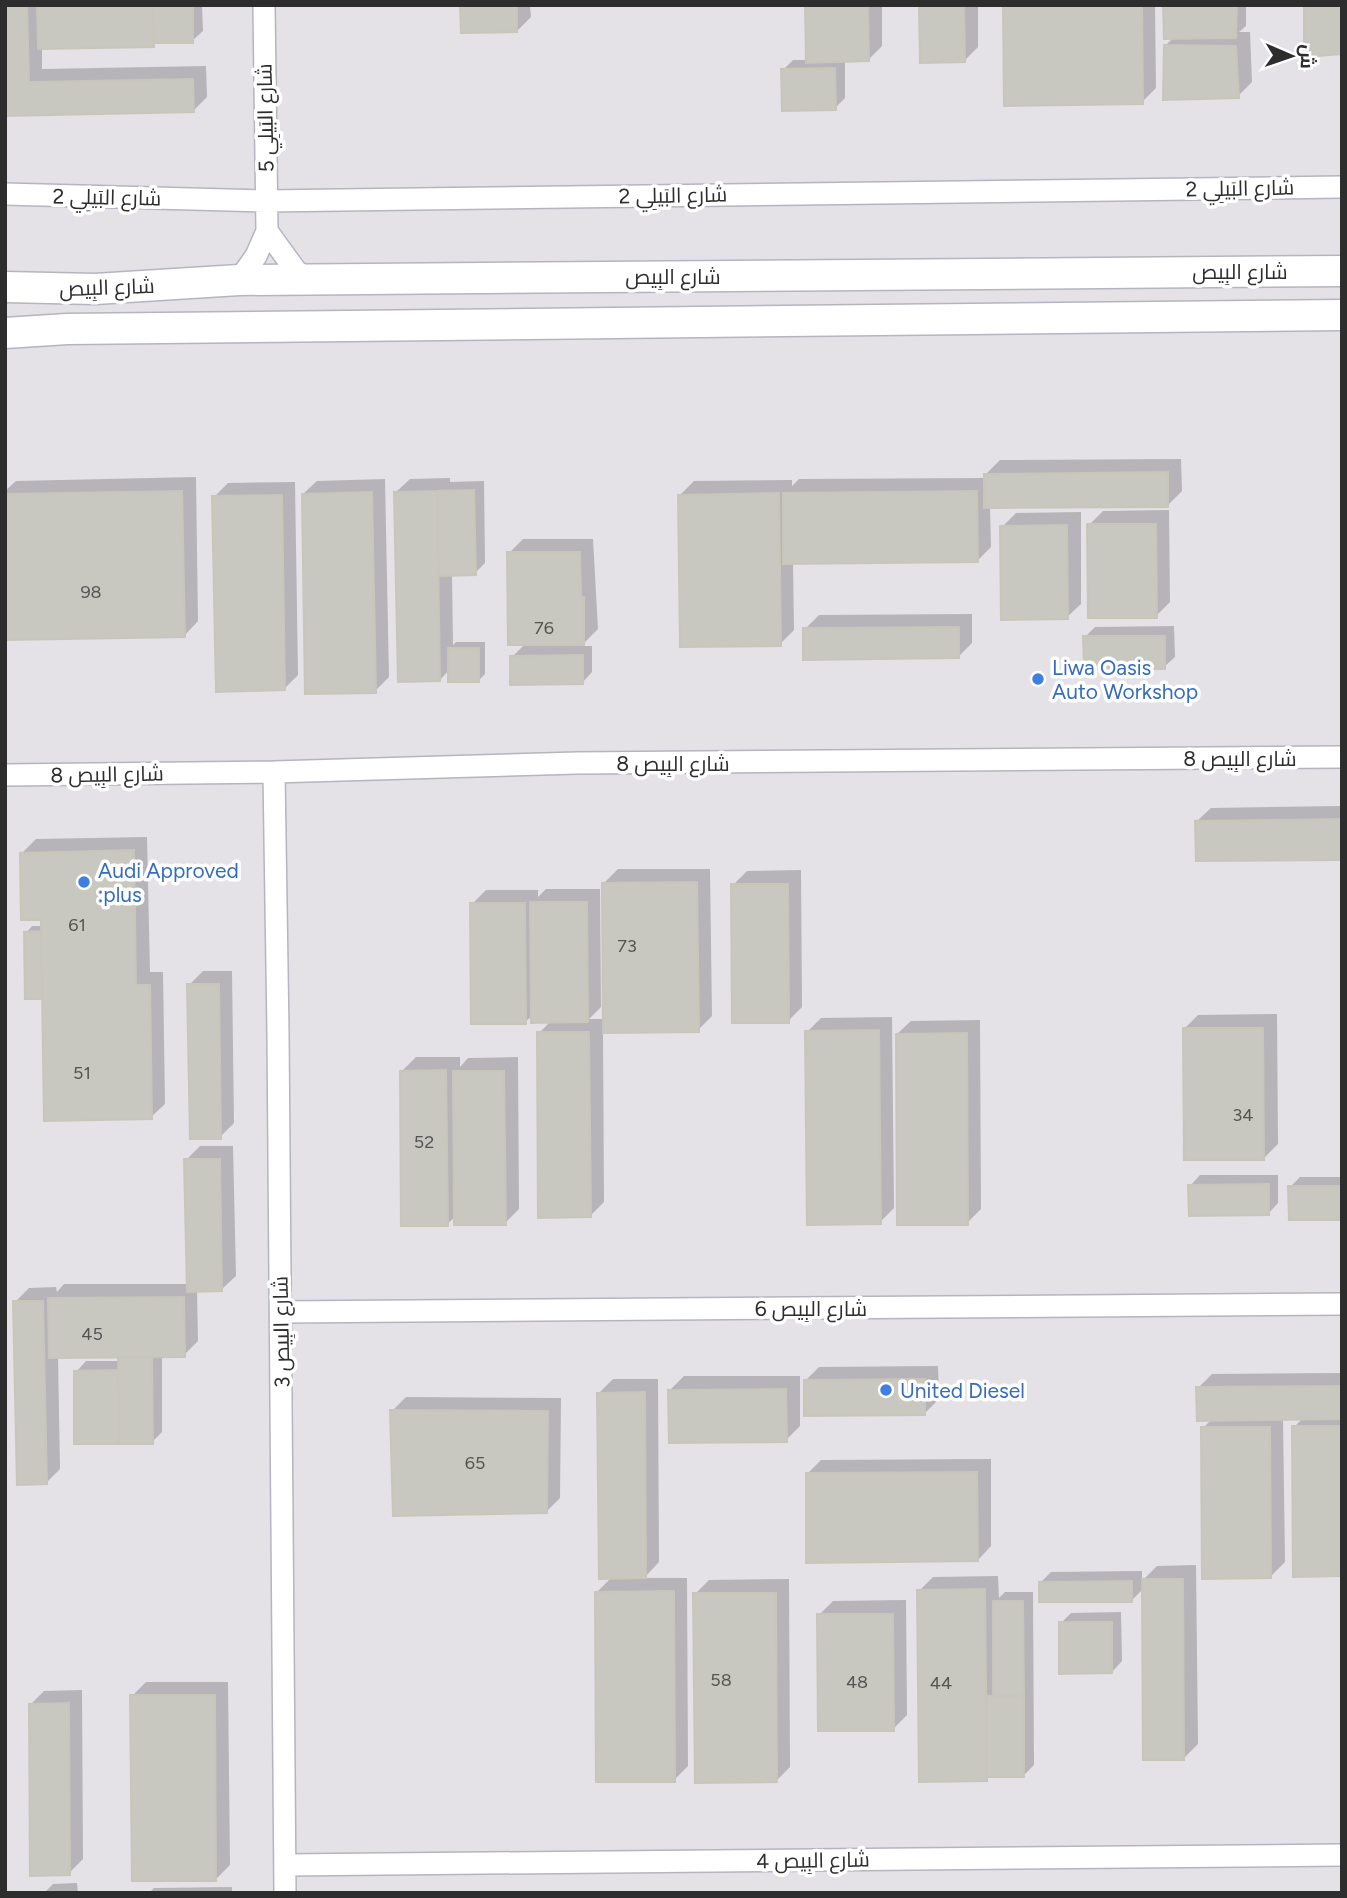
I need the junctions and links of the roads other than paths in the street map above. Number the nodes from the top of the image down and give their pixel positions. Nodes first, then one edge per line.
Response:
1 (264, 5) edge
2 (1342, 187) edge
3 (5, 194) edge
4 (266, 201) junction
5 (267, 231) junction
6 (1342, 271) edge
7 (308, 279) junction
8 (239, 280) junction
9 (5, 287) edge
10 (1342, 315) edge
11 (5, 333) edge
12 (1342, 757) edge
13 (274, 772) junction
14 (5, 775) edge
15 (1342, 1304) edge
16 (281, 1312) junction
17 (1342, 1855) edge
18 (285, 1865) junction
19 (285, 1893) edge

1 - 4 street, شارع البَيلِي 5
2 - 4 street, شارع البَيلِي 2
3 - 4 street, شارع البَيلِي 2
4 - 5 street, شارع البَيلِي 5
5 - 7 street
5 - 8 street, شارع البَيلِي 5
6 - 7 street, شارع البِيص
7 - 8 street, شارع البِيص
8 - 9 street, شارع البِيص
10 - 11 street, شارع البِيص
12 - 13 street, شارع البِيص 8
13 - 14 street, شارع البِيص 8
13 - 16 street, شارع البِيص 3
15 - 16 street, شارع البِيص 6
16 - 18 street, شارع البِيص 3
17 - 18 street, شارع البِيص 4
18 - 19 street, شارع البِيص 3

